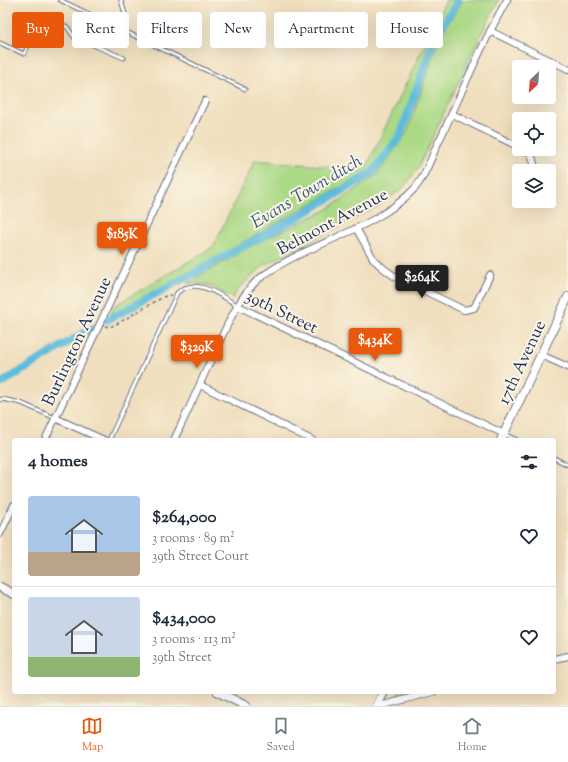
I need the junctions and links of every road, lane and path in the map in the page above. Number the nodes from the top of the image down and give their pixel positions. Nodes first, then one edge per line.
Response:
1 (60, 0) edge
2 (121, 0) edge
3 (507, 0) edge
4 (85, 12) edge
5 (124, 12) edge
6 (490, 31) junction
7 (129, 33) edge
8 (0, 43) edge
9 (124, 58) dead end
10 (568, 69) edge
11 (245, 89) dead end
12 (204, 101) dead end
13 (452, 114) junction
14 (512, 144) edge
15 (356, 228) junction
16 (490, 275) dead end
17 (177, 293) junction
18 (568, 297) edge
19 (238, 306) junction
20 (100, 324) junction
21 (541, 355) junction
22 (568, 367) edge
23 (200, 385) junction
24 (0, 400) edge
25 (55, 418) junction
26 (503, 437) edge
27 (46, 438) edge
28 (100, 438) edge
29 (110, 438) edge
30 (175, 438) edge
31 (308, 438) edge
32 (556, 459) edge
33 (568, 464) edge
34 (12, 509) edge
35 (0, 534) edge
36 (0, 587) edge
37 (12, 593) edge
38 (568, 656) edge
39 (556, 659) edge
40 (222, 694) edge
41 (383, 694) edge
42 (425, 694) edge
43 (246, 706) edge
44 (377, 706) edge
45 (380, 706) edge

1 - 4 lane
2 - 5 lane
3 - 6 street, Belmont Avenue
6 - 10 street
6 - 13 street, Belmont Avenue
7 - 11 lane
8 - 9 lane
12 - 20 street, Burlington Avenue
13 - 14 street
13 - 15 street, Belmont Avenue
15 - 16 street
15 - 19 street, Belmont Avenue
17 - 19 lane, 39th Street
17 - 20 path
17 - 29 lane
18 - 21 main road, 17th Avenue
19 - 23 street, Belmont Avenue
19 - 26 street, 39th Street
20 - 25 street, Burlington Avenue
21 - 22 street
21 - 26 main road, 17th Avenue
23 - 30 street, Belmont Avenue
23 - 31 street
24 - 25 lane
25 - 27 street, Burlington Avenue
25 - 28 street
32 - 33 lane
34 - 35 street
36 - 37 main road
38 - 39 street
40 - 43 main road
41 - 44 main road
42 - 45 street

